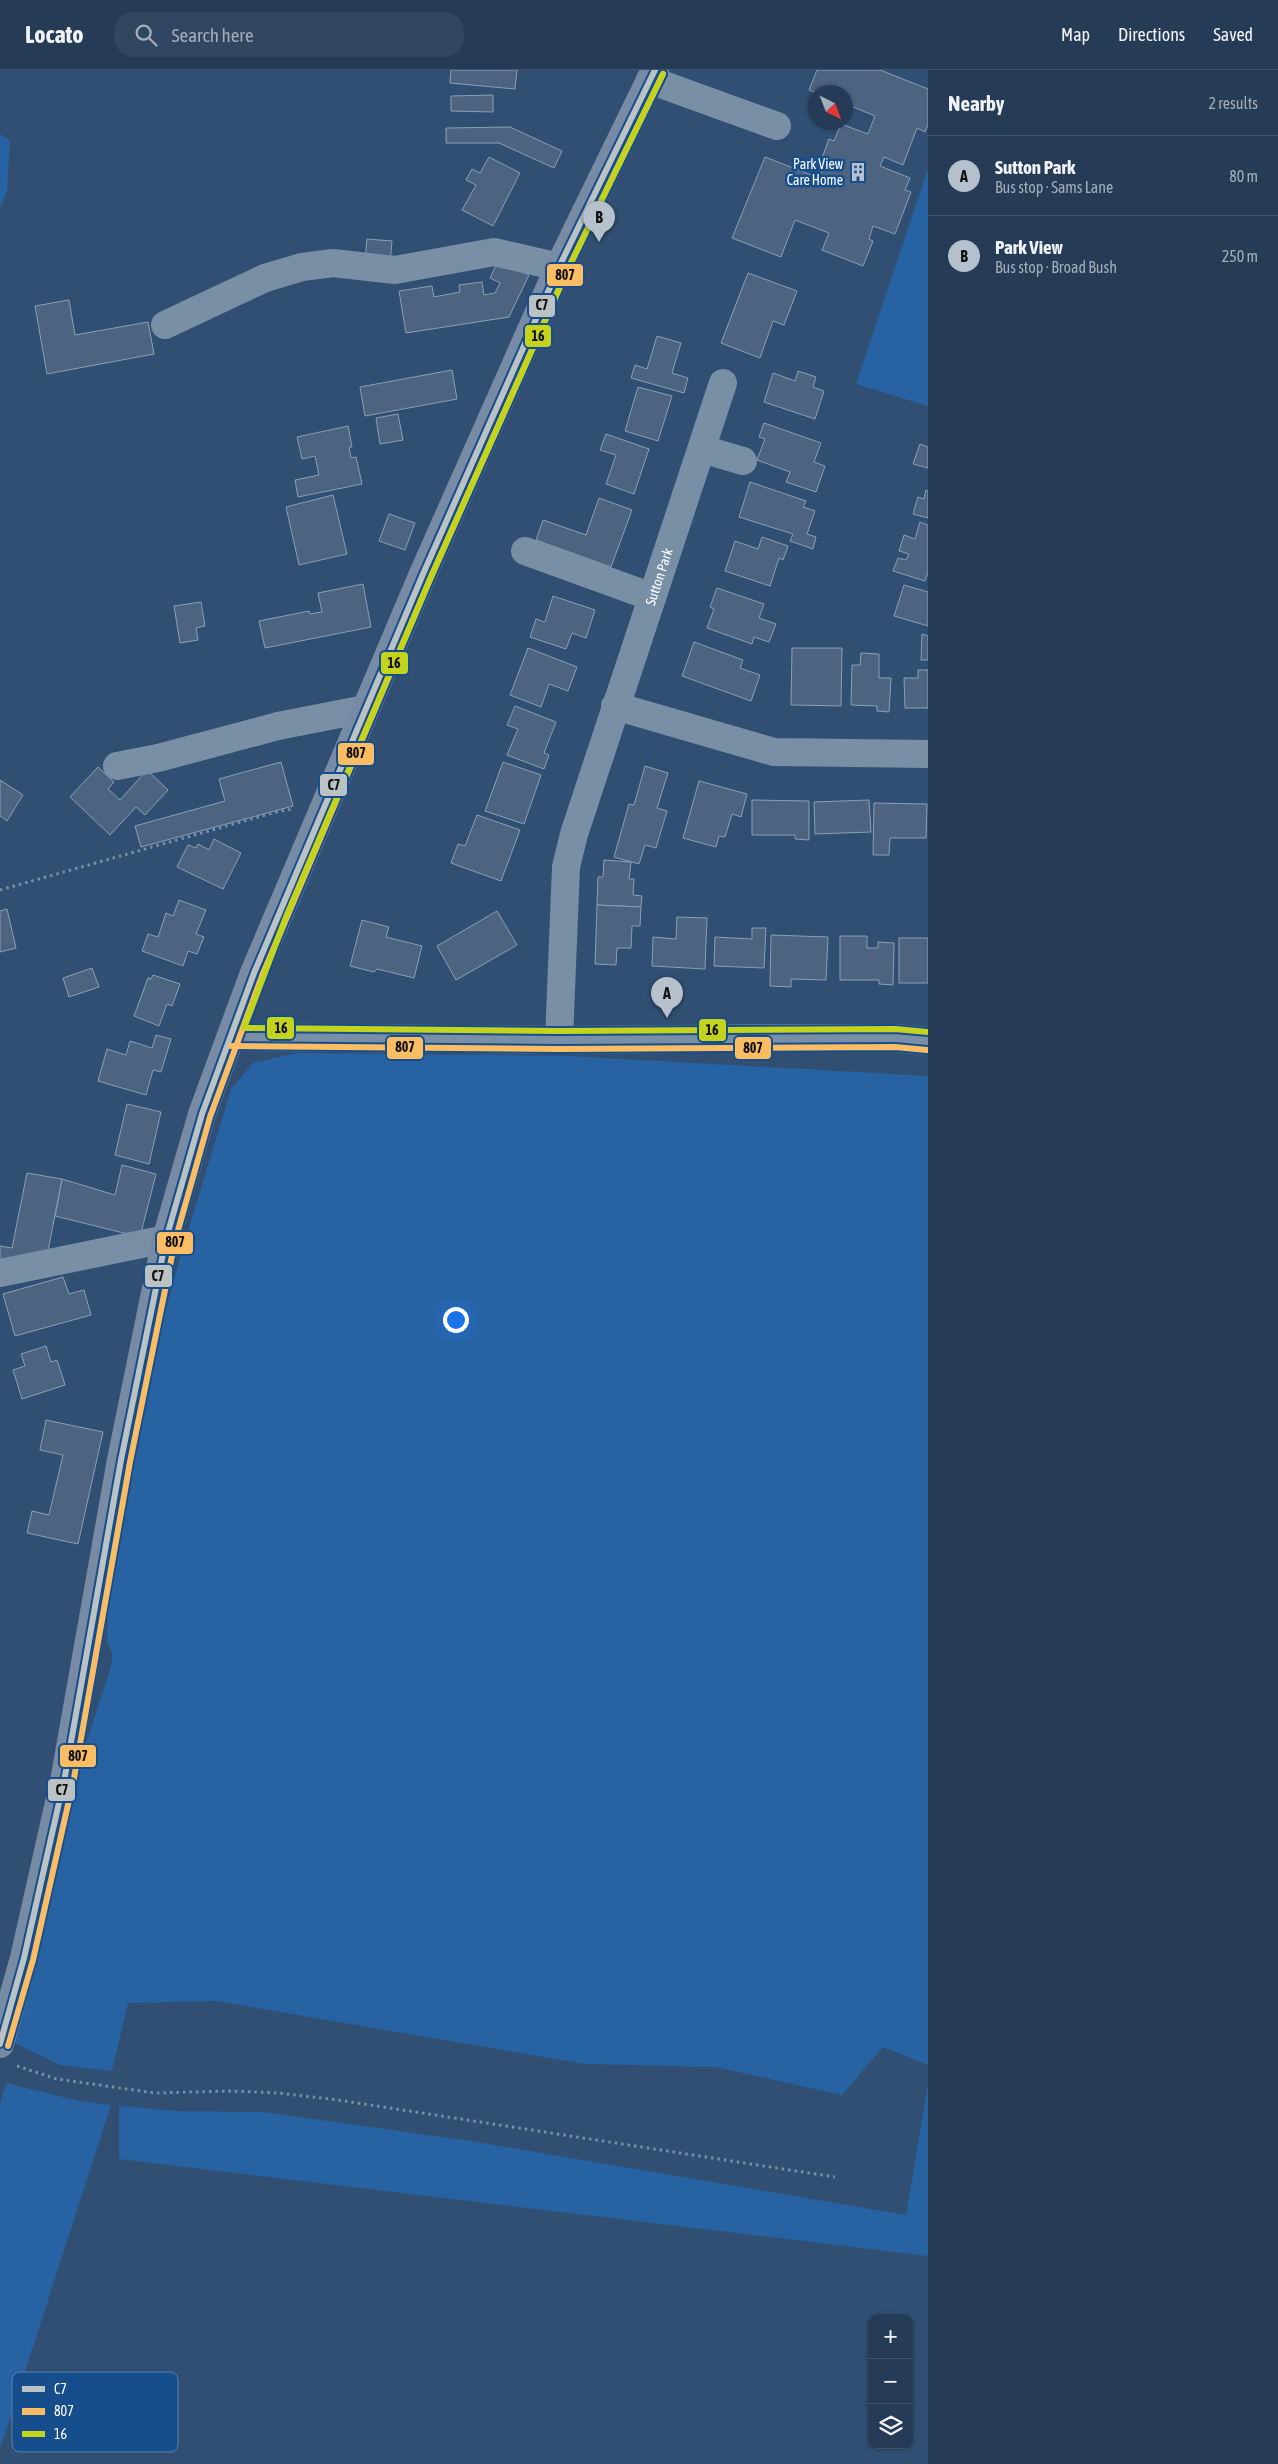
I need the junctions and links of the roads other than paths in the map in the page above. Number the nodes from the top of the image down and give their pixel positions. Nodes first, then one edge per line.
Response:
1 (650, 73) edge
2 (777, 126) dead end
3 (559, 267) junction
4 (165, 326) dead end
5 (723, 383) dead end
6 (702, 449) junction
7 (743, 461) dead end
8 (525, 551) dead end
9 (652, 596) junction
10 (615, 706) junction
11 (365, 709) junction
12 (928, 754) edge
13 (117, 766) dead end
14 (231, 1037) junction
15 (559, 1040) junction
16 (928, 1042) edge
17 (166, 1239) junction
18 (0, 1272) edge
19 (5, 2054) edge

1 - 2 street
1 - 3 main road
3 - 4 street
3 - 11 main road
5 - 6 street, Sutton Park
6 - 7 street
6 - 9 street, Sutton Park
8 - 9 street
9 - 10 street, Sutton Park
10 - 12 street
10 - 15 street, Sutton Park
11 - 13 street
11 - 14 main road
14 - 15 street
14 - 17 main road
15 - 16 street
17 - 18 street
17 - 19 main road

